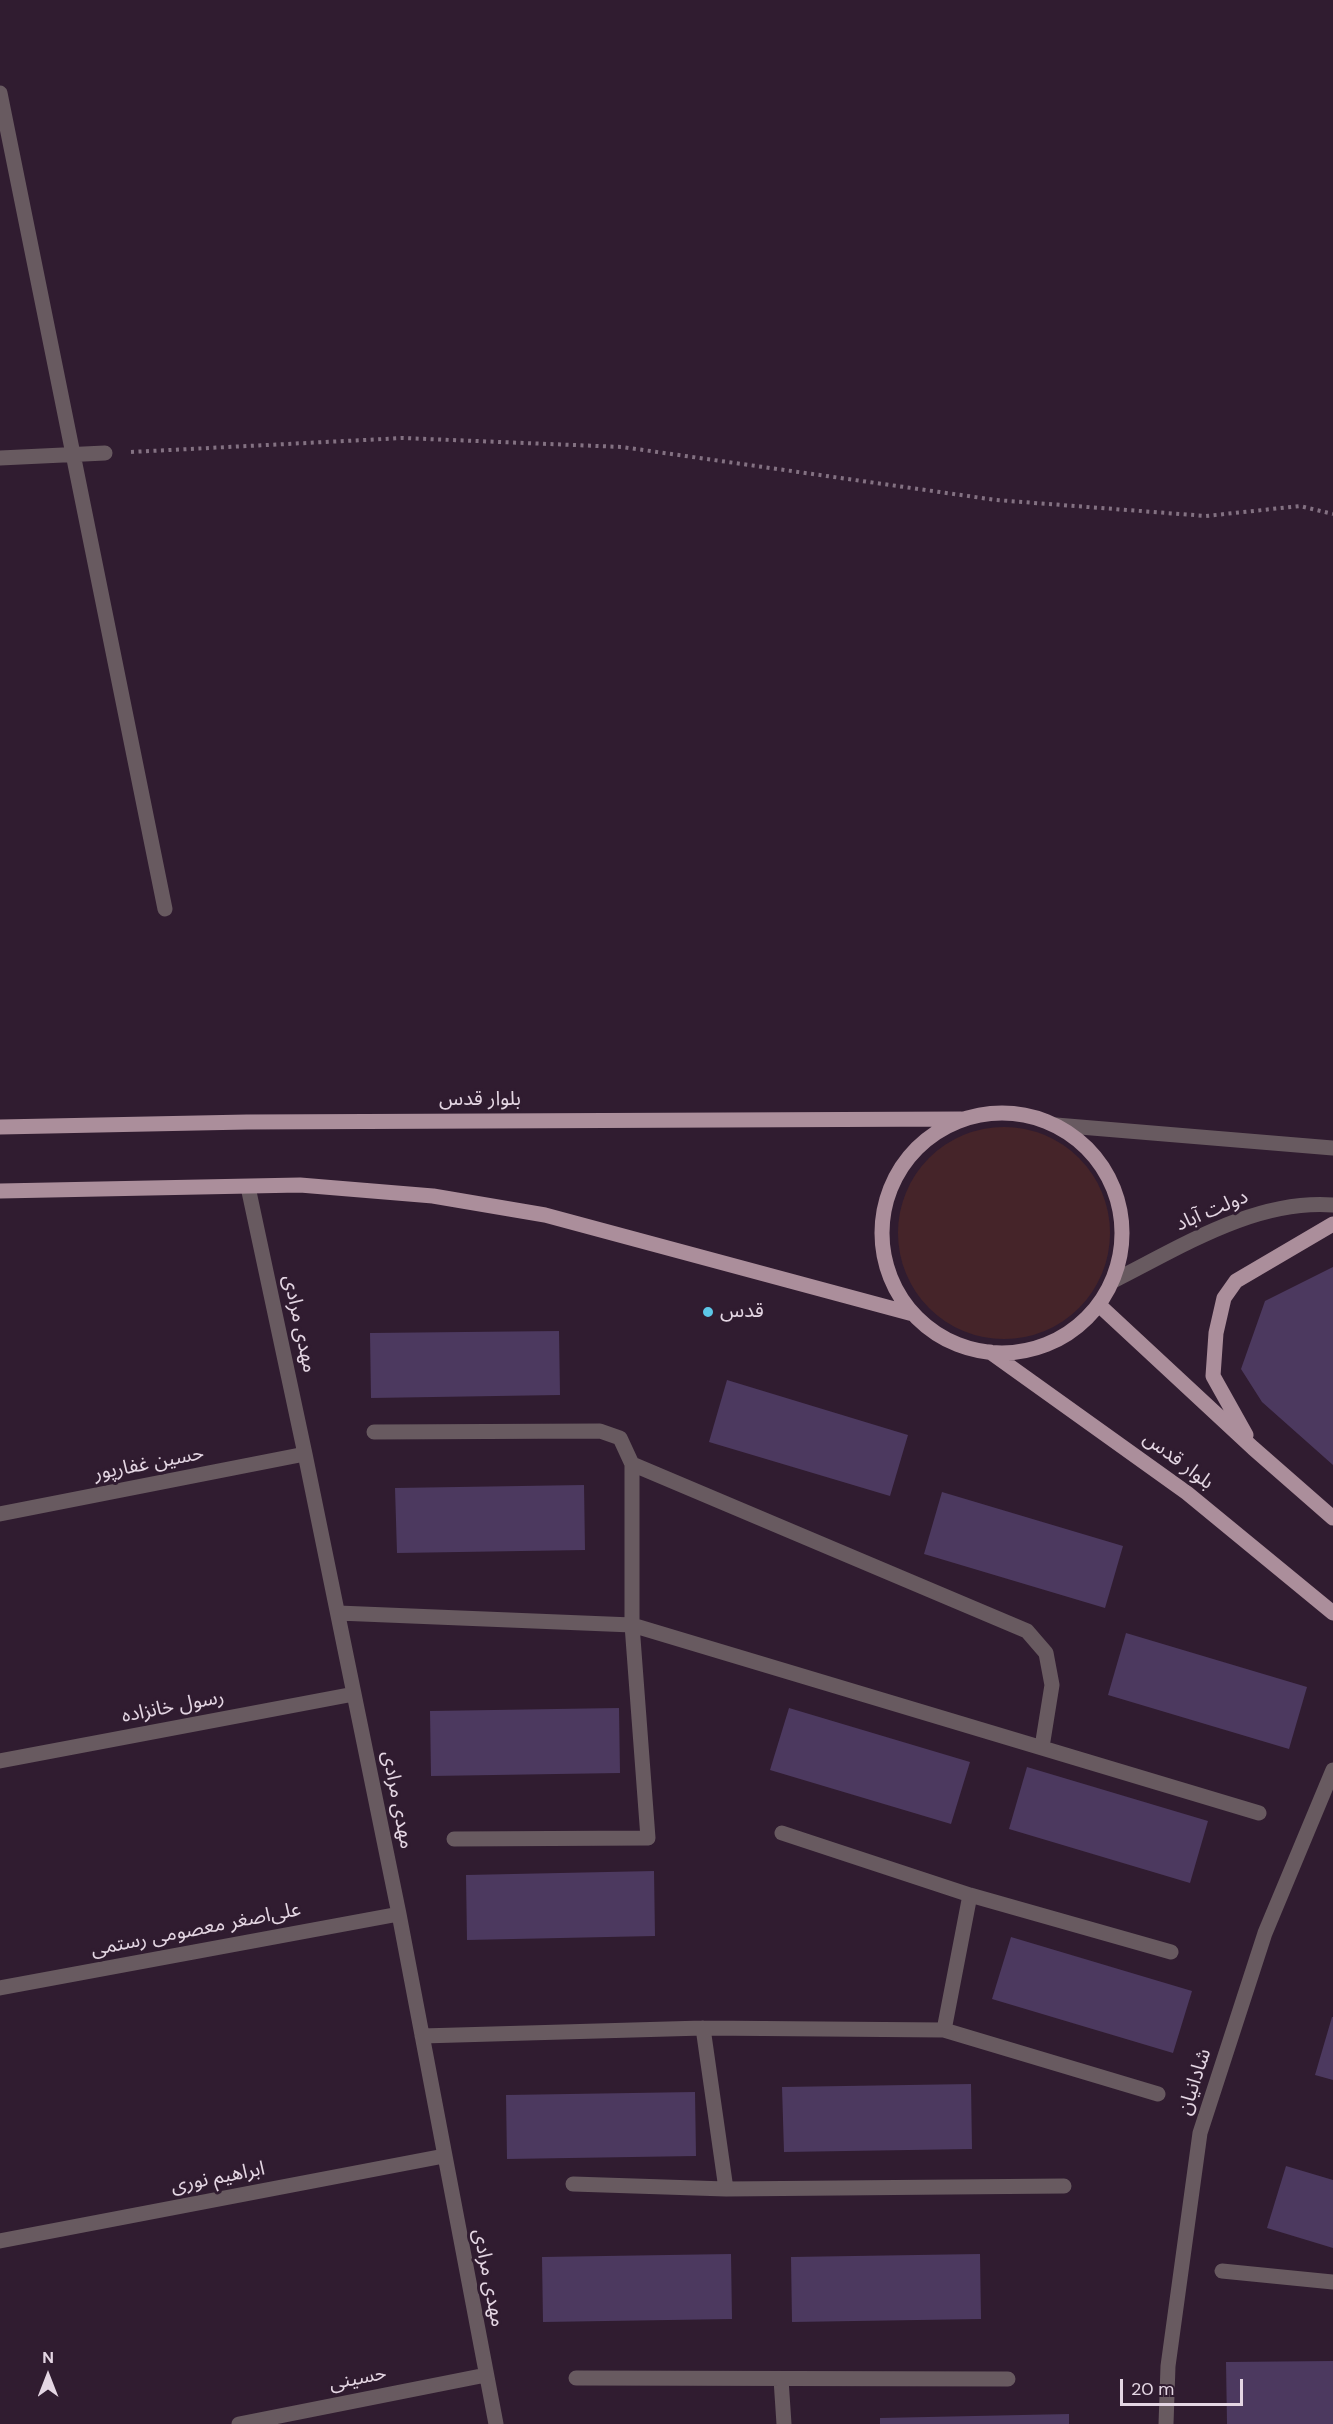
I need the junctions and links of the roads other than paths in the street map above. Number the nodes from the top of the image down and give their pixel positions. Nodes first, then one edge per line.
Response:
1 (0, 93) edge
2 (105, 453) road end
3 (72, 454) junction
4 (0, 458) edge
5 (165, 909) dead end
6 (961, 1119) junction
7 (1056, 1125) junction
8 (0, 1127) edge
9 (1333, 1148) edge
10 (248, 1187) junction
11 (0, 1191) edge
12 (1333, 1205) edge
13 (1333, 1224) edge
14 (1113, 1281) junction
15 (1099, 1305) junction
16 (913, 1314) junction
17 (990, 1352) junction
18 (374, 1432) dead end
19 (1253, 1448) junction
20 (305, 1454) junction
21 (632, 1464) junction
22 (0, 1514) edge
23 (1333, 1518) edge
24 (338, 1613) junction
25 (1333, 1613) edge
26 (632, 1624) junction
27 (354, 1694) junction
28 (1042, 1747) junction
29 (0, 1761) edge
30 (1333, 1770) edge
31 (1259, 1813) dead end
32 (782, 1833) dead end
33 (454, 1839) dead end
34 (970, 1895) junction
35 (399, 1914) junction
36 (1170, 1952) dead end
37 (0, 1988) edge
38 (703, 2028) junction
39 (944, 2030) junction
40 (422, 2036) junction
41 (1158, 2094) dead end
42 (444, 2157) junction
43 (573, 2184) dead end
44 (1064, 2186) dead end
45 (726, 2188) junction
46 (0, 2241) edge
47 (1222, 2271) dead end
48 (1333, 2282) edge
49 (486, 2375) junction
50 (576, 2378) dead end
51 (781, 2379) junction
52 (1008, 2379) dead end
53 (238, 2424) edge
54 (496, 2424) edge
55 (784, 2424) edge
56 (1166, 2424) edge

1 - 3 street
2 - 3 street
3 - 4 street
3 - 5 street
6 - 7 main road
6 - 8 main road, بلوار قدس
6 - 16 main road
7 - 9 street
7 - 14 main road
10 - 11 main road
10 - 16 main road
10 - 20 street, مهدی مرادی
12 - 14 street, دولت آباد
13 - 19 main road
14 - 15 main road
15 - 17 main road
15 - 19 main road
16 - 17 main road
17 - 25 main road, بلوار قدس
18 - 21 street
19 - 23 main road
20 - 22 street, حسین غفارپور
20 - 24 street, مهدی مرادی
21 - 26 street
21 - 28 street
24 - 26 street
24 - 27 street, مهدی مرادی
26 - 28 street
26 - 33 street
27 - 29 street, رسول خانزاده
27 - 35 street, مهدی مرادی
28 - 31 street
30 - 56 street, شادانیان
32 - 34 street
34 - 36 street
34 - 39 street
35 - 37 street, علی‌اصغر معصومی رستمی
35 - 40 street, مهدی مرادی
38 - 39 street
38 - 40 street
38 - 45 street
39 - 41 street
40 - 42 street, مهدی مرادی
42 - 46 street, ابراهیم نوری
42 - 49 street, مهدی مرادی
43 - 45 street
44 - 45 street
47 - 48 street
49 - 53 street, حسینی
49 - 54 street, مهدی مرادی
50 - 51 street
51 - 52 street
51 - 55 street

